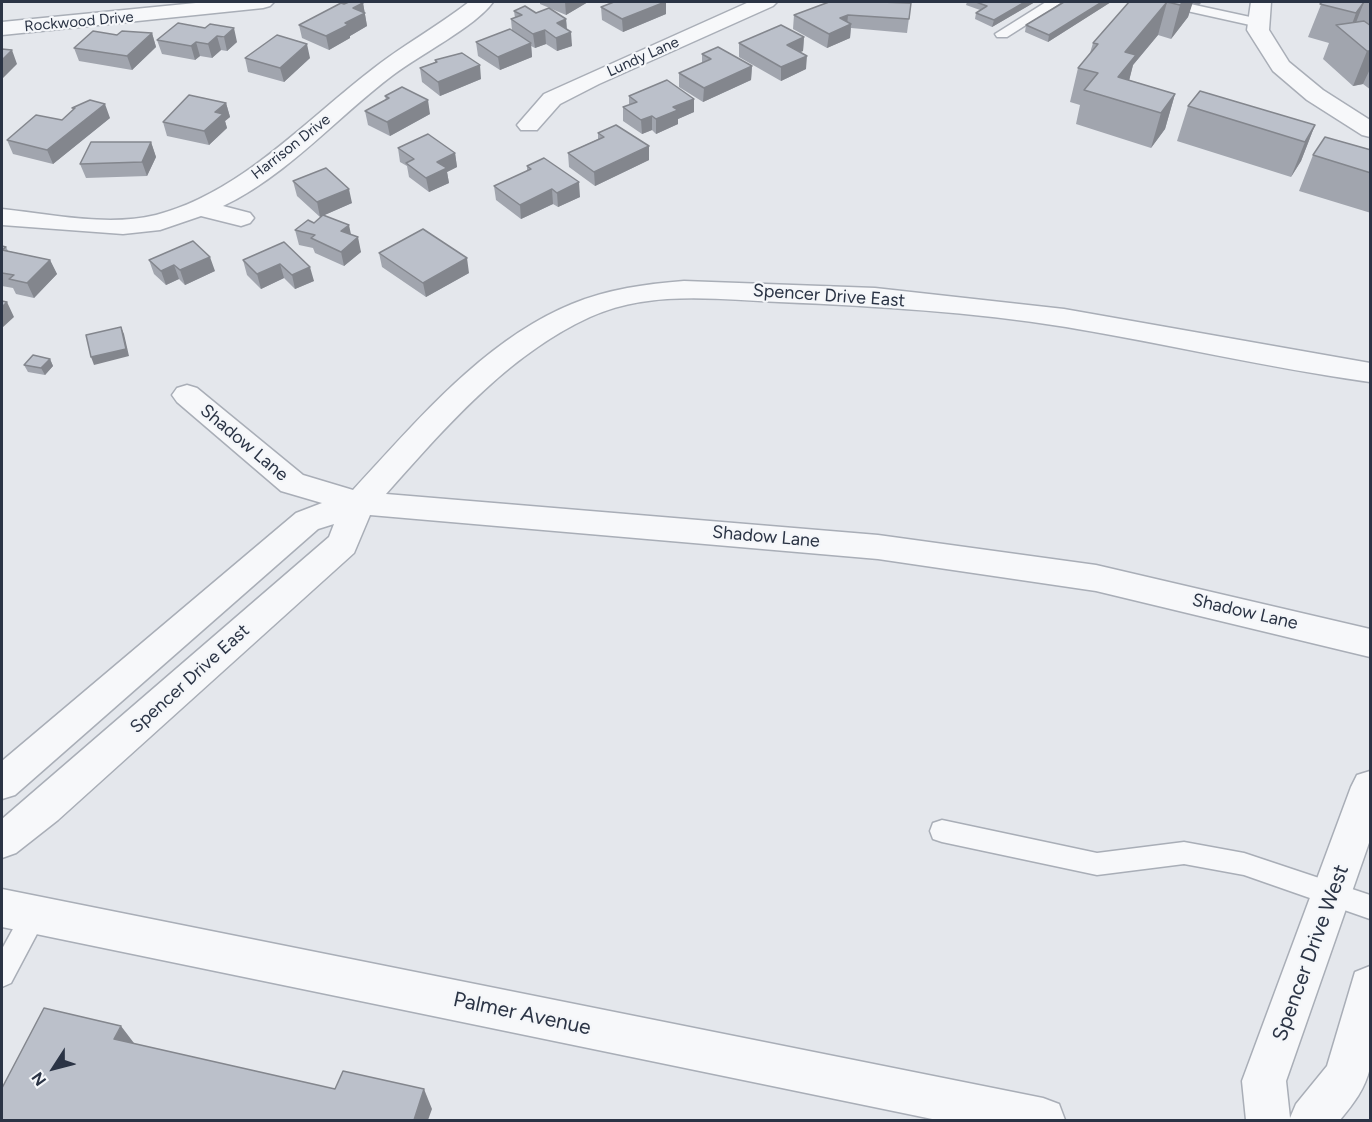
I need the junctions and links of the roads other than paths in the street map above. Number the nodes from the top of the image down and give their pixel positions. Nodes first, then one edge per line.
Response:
1 (263, 2) edge
2 (482, 2) edge
3 (766, 2) edge
4 (1055, 2) edge
5 (1165, 2) edge
6 (1260, 12) edge
7 (2, 29) edge
8 (1002, 34) dead end
9 (529, 125) dead end
10 (1371, 130) edge
11 (198, 208) junction
12 (2, 217) edge
13 (241, 218) dead end
14 (1371, 373) edge
15 (187, 395) dead end
16 (359, 503) junction
17 (1371, 643) edge
18 (2, 783) edge
19 (1371, 788) edge
20 (942, 831) dead end
21 (2, 841) edge
22 (1333, 894) junction
23 (1371, 907) edge
24 (18, 912) edge
25 (2, 974) edge
26 (1371, 986) edge
27 (1041, 1120) edge
28 (1268, 1120) edge
29 (1312, 1120) edge

1 - 7 street, Rockwood Drive
2 - 11 street, Harrison Drive
3 - 9 street, Lundy Lane
4 - 8 lane
5 - 6 lane
6 - 10 street
11 - 12 street, Harrison Drive
11 - 13 street
14 - 16 street, Spencer Drive East
15 - 16 street, Shadow Lane
16 - 17 street, Shadow Lane
16 - 18 street, Spencer Drive East
16 - 21 street, Spencer Drive East
19 - 22 street, Spencer Drive West
20 - 22 lane
22 - 23 lane
22 - 28 street, Spencer Drive West
24 - 25 lane
24 - 27 street, Palmer Avenue
26 - 29 street

